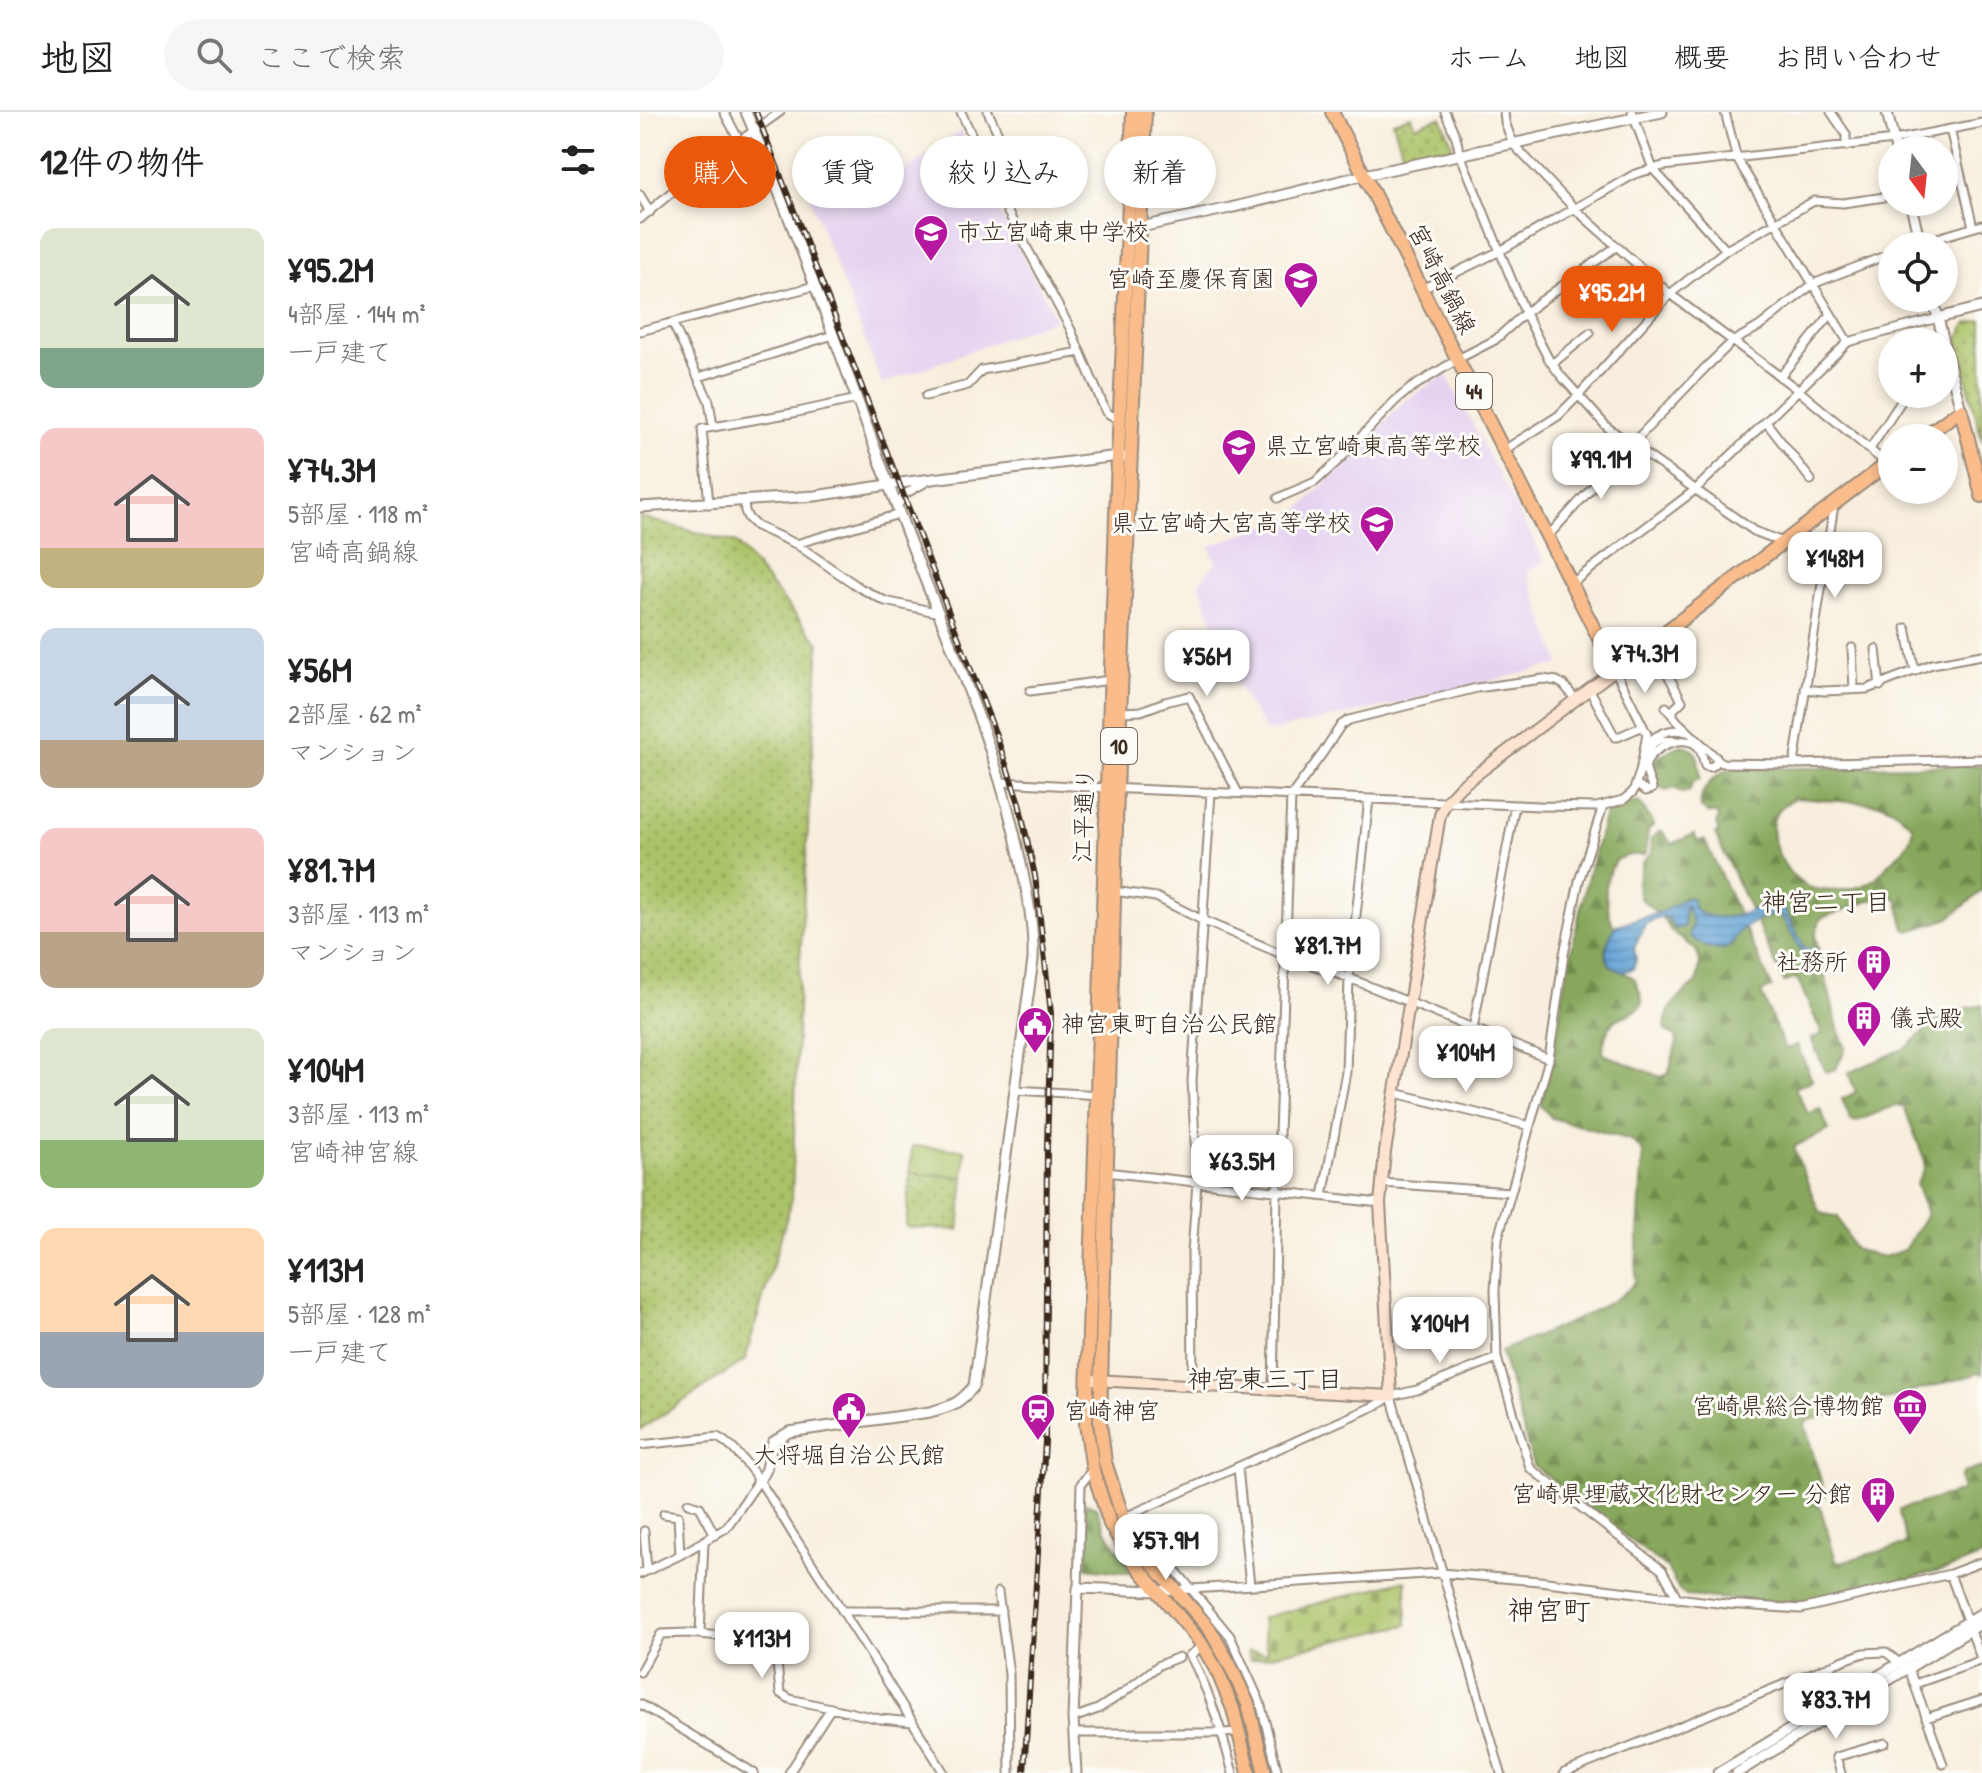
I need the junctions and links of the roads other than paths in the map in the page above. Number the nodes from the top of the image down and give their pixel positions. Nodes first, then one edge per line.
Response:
1 (724, 112) edge
2 (746, 112) edge
3 (780, 112) edge
4 (961, 112) edge
5 (988, 112) edge
6 (1133, 112) edge
7 (1145, 112) edge
8 (1332, 112) edge
9 (1445, 112) edge
10 (1504, 112) edge
11 (1662, 112) edge
12 (1725, 112) edge
13 (1831, 112) edge
14 (1887, 112) edge
15 (1633, 115) edge
16 (1982, 123) edge
17 (1950, 129) junction
18 (753, 130) junction
19 (737, 136) edge
20 (745, 136) edge
21 (999, 136) edge
22 (1893, 136) edge
23 (1926, 136) edge
24 (1513, 144) junction
25 (1878, 145) edge
26 (1846, 146) junction
27 (1460, 154) junction
28 (1737, 159) junction
29 (1653, 169) junction
30 (1364, 175) junction
31 (640, 195) edge
32 (1878, 198) edge
33 (664, 200) edge
34 (1574, 208) junction
35 (650, 212) junction
36 (640, 219) edge
37 (1776, 222) junction
38 (1978, 226) edge
39 (1135, 228) junction
40 (1958, 232) edge
41 (1617, 246) junction
42 (1726, 250) junction
43 (1500, 251) junction
44 (1878, 258) edge
45 (1813, 284) junction
46 (815, 286) junction
47 (1422, 289) junction
48 (1670, 294) junction
49 (1982, 307) edge
50 (1526, 312) junction
51 (1936, 312) edge
52 (1831, 314) junction
53 (1938, 318) junction
54 (673, 324) junction
55 (1940, 328) edge
56 (640, 331) edge
57 (1590, 333) dead end
58 (833, 335) junction
59 (1732, 342) junction
60 (1848, 342) junction
61 (1080, 352) junction
62 (1458, 359) junction
63 (1552, 364) junction
64 (699, 377) junction
65 (1780, 377) junction
66 (1798, 390) junction
67 (926, 396) dead end
68 (1578, 396) junction
69 (857, 399) junction
70 (1958, 399) edge
71 (1897, 408) edge
72 (1961, 410) junction
73 (1121, 421) junction
74 (1766, 422) junction
75 (1942, 424) edge
76 (713, 426) junction
77 (1631, 445) junction
78 (1870, 449) junction
79 (1504, 450) junction
80 (1878, 454) edge
81 (1118, 456) junction
82 (1132, 458) junction
83 (1878, 471) edge
84 (930, 480) junction
85 (1811, 480) dead end
86 (889, 485) junction
87 (1695, 490) junction
88 (1982, 496) edge
89 (1278, 498) dead end
90 (744, 501) junction
91 (709, 504) junction
92 (1834, 505) junction
93 (640, 507) edge
94 (898, 511) junction
95 (1548, 536) junction
96 (1785, 543) junction
97 (796, 544) junction
98 (1572, 583) junction
99 (940, 613) junction
100 (1906, 628) dead end
101 (1657, 639) junction
102 (1852, 648) dead end
103 (1876, 649) dead end
104 (1982, 655) edge
105 (1633, 658) junction
106 (1642, 668) dead end
107 (1615, 670) junction
108 (1915, 671) junction
109 (1110, 680) junction
110 (1880, 686) junction
111 (1805, 689) junction
112 (1590, 690) junction
113 (1854, 690) junction
114 (1030, 691) dead end
115 (1576, 700) junction
116 (1666, 707) dead end
117 (1121, 712) junction
118 (1673, 716) junction
119 (1645, 730) junction
120 (1691, 734) junction
121 (1645, 745) junction
122 (1717, 758) junction
123 (1982, 759) edge
124 (1794, 764) junction
125 (1001, 782) junction
126 (1635, 788) junction
127 (1112, 789) junction
128 (1211, 792) junction
129 (1238, 793) junction
130 (1291, 796) junction
131 (1369, 799) junction
132 (1446, 802) junction
133 (1515, 805) junction
134 (1603, 806) junction
135 (1114, 891) junction
136 (1202, 920) junction
137 (1286, 956) junction
138 (1349, 978) junction
139 (1410, 1004) junction
140 (1473, 1029) junction
141 (1549, 1059) junction
142 (1015, 1090) junction
143 (1395, 1093) junction
144 (1103, 1096) junction
145 (1530, 1126) junction
146 (1106, 1172) junction
147 (1197, 1182) junction
148 (1382, 1183) junction
149 (1277, 1191) junction
150 (1510, 1192) junction
151 (1323, 1196) junction
152 (1380, 1203) junction
153 (1497, 1358) junction
154 (1094, 1380) junction
155 (1193, 1385) junction
156 (1273, 1389) junction
157 (1391, 1396) junction
158 (640, 1445) edge
159 (1238, 1468) junction
160 (1093, 1470) junction
161 (758, 1482) junction
162 (688, 1503) dead end
163 (664, 1514) dead end
164 (1123, 1518) junction
165 (644, 1531) dead end
166 (715, 1535) junction
167 (704, 1541) junction
168 (1142, 1552) junction
169 (680, 1555) junction
170 (1982, 1562) edge
171 (644, 1572) edge
172 (1441, 1573) junction
173 (1950, 1574) junction
174 (1250, 1585) junction
175 (1078, 1588) junction
176 (1193, 1589) junction
177 (1174, 1590) junction
178 (1157, 1591) junction
179 (998, 1592) dead end
180 (1678, 1599) junction
181 (843, 1611) junction
182 (1001, 1611) junction
183 (1982, 1613) edge
184 (1982, 1623) edge
185 (1969, 1626) junction
186 (700, 1634) junction
187 (1201, 1643) junction
188 (1179, 1657) dead end
189 (1982, 1660) edge
190 (1902, 1666) junction
191 (640, 1672) edge
192 (1915, 1684) junction
193 (1982, 1700) edge
194 (640, 1704) edge
195 (831, 1708) junction
196 (1073, 1718) junction
197 (1926, 1718) junction
198 (913, 1722) junction
199 (1239, 1732) junction
200 (1074, 1733) junction
201 (1222, 1733) junction
202 (1885, 1743) dead end
203 (1943, 1764) dead end
204 (754, 1773) edge
205 (789, 1773) edge
206 (944, 1773) edge
207 (1010, 1773) edge
208 (1076, 1773) edge
209 (1233, 1773) edge
210 (1249, 1773) edge
211 (1265, 1773) edge
212 (1278, 1773) edge
213 (1501, 1773) edge
214 (1564, 1773) edge
215 (1718, 1773) edge
216 (1737, 1773) edge
217 (1841, 1773) edge

1 - 19 street
2 - 18 street
3 - 18 street
4 - 61 street
5 - 21 street
6 - 39 main road, 江平通り / 10
7 - 39 main road, 江平通り / 10
8 - 30 main road, 宮崎高鍋線 / 44
9 - 27 street
10 - 24 street
11 - 15 street
12 - 28 street
13 - 26 street
14 - 22 street
15 - 24 street
15 - 29 street
16 - 17 street
17 - 23 street
17 - 38 street
18 - 20 street
18 - 46 street
24 - 27 street
24 - 34 street
25 - 26 street
26 - 28 street
27 - 30 street
27 - 43 street
28 - 29 street
28 - 37 street
29 - 34 street
29 - 42 street
30 - 39 street
30 - 47 main road, 宮崎高鍋線 / 44
31 - 35 street
32 - 37 street
33 - 35 street
34 - 41 street
34 - 43 street
35 - 36 street
37 - 42 street
37 - 45 street
38 - 40 street
39 - 73 main road, 江平通り / 10
39 - 82 main road, 江平通り / 10
41 - 48 street
41 - 50 street
42 - 48 street
43 - 47 street
43 - 50 street
44 - 45 street
45 - 52 street
45 - 59 street
46 - 54 street
46 - 58 street
47 - 62 main road, 宮崎高鍋線 / 44
48 - 59 street
48 - 68 street
49 - 53 street
50 - 62 street
50 - 63 street
51 - 53 street
52 - 60 street
52 - 65 street
53 - 55 street
53 - 60 street
54 - 56 street
54 - 64 street
57 - 63 street
58 - 64 street
58 - 69 street
59 - 65 street
59 - 77 street
60 - 66 street
61 - 67 street
61 - 73 street
62 - 79 main road, 宮崎高鍋線 / 44
62 - 89 street
63 - 68 street
64 - 76 street
65 - 66 street
66 - 74 street
66 - 78 street
68 - 77 street
68 - 79 street
69 - 76 street
69 - 86 street
70 - 72 street
71 - 78 street
72 - 75 main road
72 - 88 main road
73 - 81 main road, 江平通り / 10
74 - 85 street
74 - 87 street
76 - 91 street
77 - 87 street
77 - 95 street
78 - 80 street
79 - 95 main road, 宮崎高鍋線 / 44
81 - 82 street
81 - 84 street
81 - 109 main road, 江平通り / 10
82 - 117 main road, 江平通り / 10
83 - 92 main road
84 - 86 street
84 - 94 street
86 - 90 street
86 - 94 street
87 - 96 street
87 - 98 street
90 - 91 street
90 - 97 street
91 - 93 street
92 - 96 main road
92 - 111 street
94 - 97 street
94 - 99 street
95 - 98 main road, 宮崎高鍋線 / 44
96 - 101 main road
97 - 99 street
98 - 107 main road, 宮崎高鍋線 / 44
99 - 125 street
100 - 108 street
101 - 105 main road
101 - 118 street
102 - 113 street
103 - 110 street
104 - 108 street
105 - 106 street
105 - 107 main road
107 - 112 main road
107 - 119 street
108 - 110 street
109 - 114 street
109 - 127 main road, 江平通り / 10
110 - 113 street
111 - 113 street
111 - 124 street
112 - 115 main road
112 - 119 street
115 - 130 street
115 - 132 main road
116 - 118 street
117 - 127 main road, 江平通り / 10
117 - 129 street
118 - 120 street
119 - 121 street
120 - 121 street
120 - 122 street
121 - 126 street
122 - 124 street
122 - 126 street
123 - 124 street
125 - 127 street
125 - 142 street
126 - 134 street
127 - 128 street
127 - 135 main road, 江平通り / 10
127 - 144 main road, 江平通り / 10
128 - 129 street
128 - 136 street
129 - 130 street
130 - 131 street
130 - 137 street
131 - 132 street
131 - 138 street
132 - 133 street
132 - 139 main road
133 - 134 street
133 - 140 street
134 - 141 street
135 - 136 street
135 - 144 main road, 江平通り / 10
136 - 137 street
136 - 147 street
137 - 138 street
137 - 149 street
138 - 139 street
138 - 151 street
139 - 140 street
139 - 143 main road
140 - 141 street
141 - 145 street
142 - 144 street
142 - 161 street
143 - 145 street
143 - 148 main road
144 - 146 main road, 江平通り / 10
144 - 154 main road, 江平通り / 10
145 - 150 street
146 - 147 street
146 - 154 main road, 江平通り / 10
147 - 149 street
147 - 155 street
148 - 150 street
148 - 152 main road
149 - 151 street
149 - 156 street
150 - 153 street
151 - 152 street
152 - 157 main road
153 - 157 street
153 - 180 street
154 - 155 main road
154 - 160 main road, 江平通り / 10
154 - 164 main road, 江平通り / 10
155 - 156 main road
156 - 157 main road
157 - 159 street
157 - 172 street
158 - 161 street
159 - 164 street
159 - 174 street
160 - 175 street
160 - 178 main road, 10
161 - 166 street
161 - 181 street
162 - 166 street
163 - 169 street
164 - 168 main road, 10
165 - 171 street
166 - 167 street
167 - 169 street
167 - 186 street
168 - 176 street
168 - 177 main road, 10
169 - 171 street
170 - 173 street
172 - 174 street
172 - 180 street
172 - 213 street
173 - 180 street
173 - 185 street
174 - 176 street
175 - 178 street
175 - 196 street
176 - 177 street
176 - 212 street
177 - 178 street
177 - 211 main road, 10
178 - 187 main road, 10
179 - 182 street
181 - 182 street
181 - 198 street
182 - 207 street
183 - 185 street
184 - 185 street
185 - 189 street
185 - 190 street
186 - 191 street
186 - 195 street
187 - 199 main road, 10
187 - 201 street
188 - 196 street
189 - 192 street
190 - 192 street
190 - 214 street
190 - 215 street
190 - 216 street
192 - 197 street
193 - 197 street
194 - 204 street
195 - 198 street
195 - 205 street
196 - 200 street
197 - 203 street
198 - 206 street
199 - 201 street
199 - 210 main road, 10
200 - 201 street
200 - 208 street
201 - 209 street
202 - 217 street

